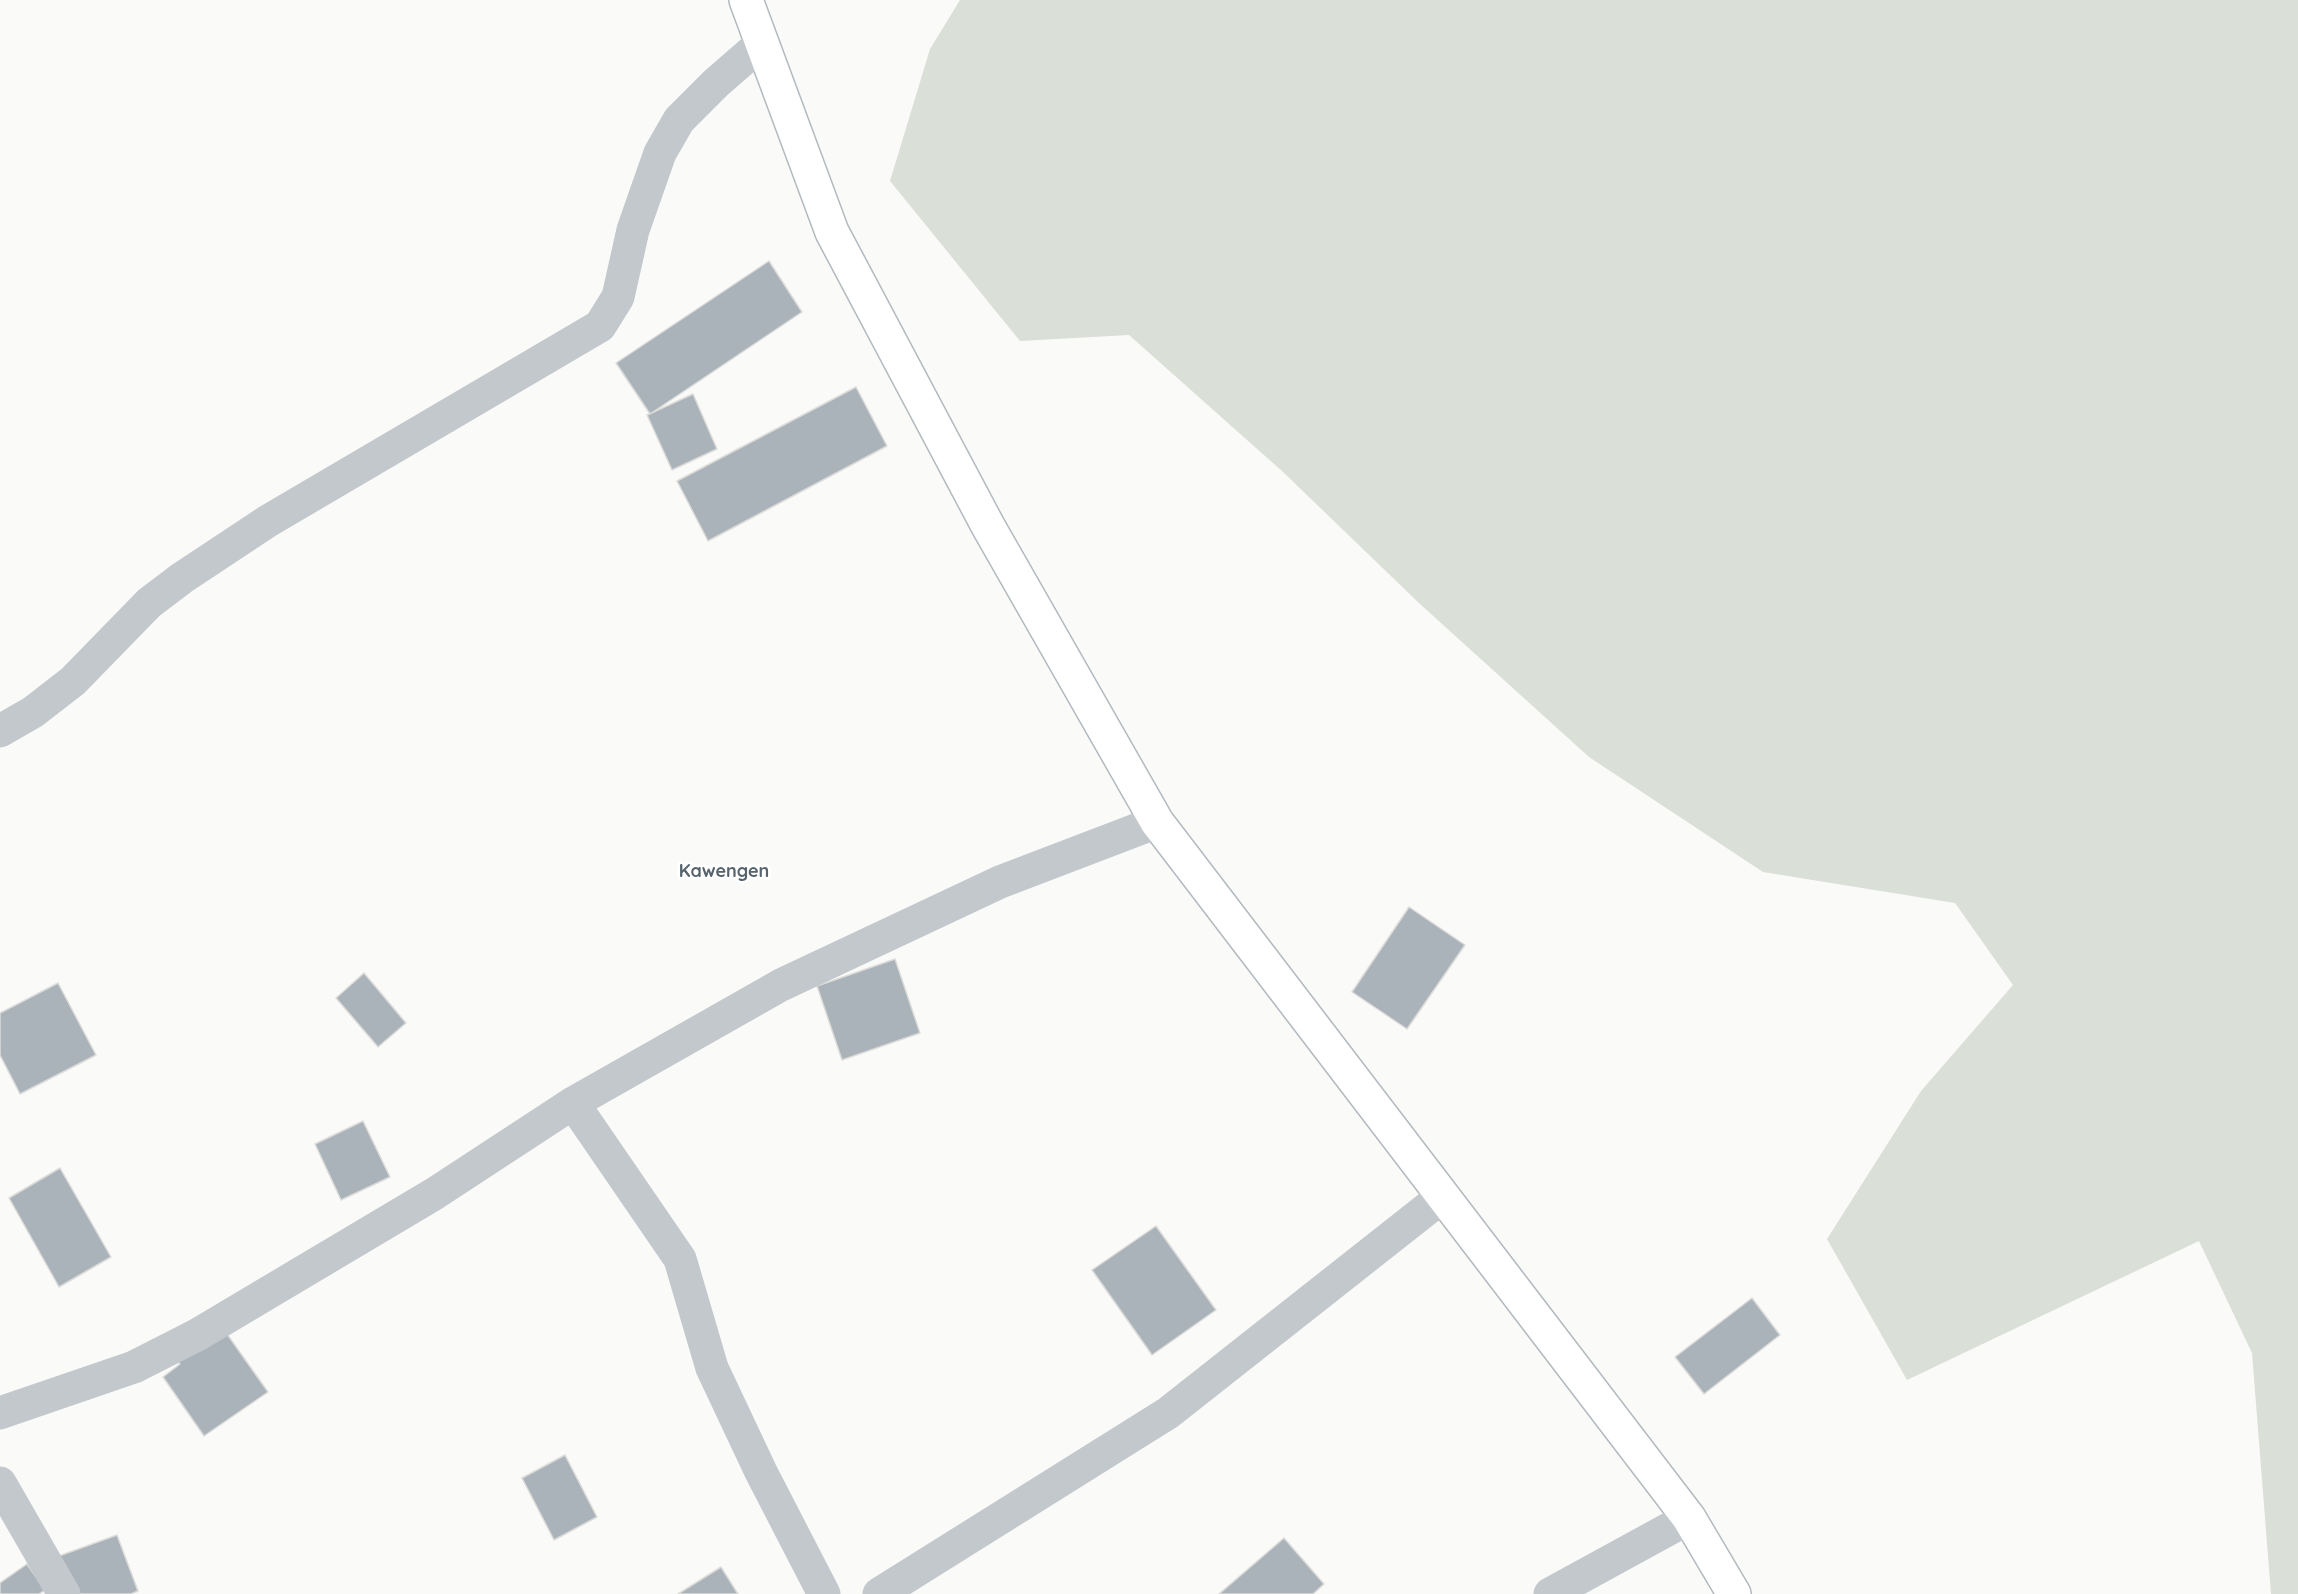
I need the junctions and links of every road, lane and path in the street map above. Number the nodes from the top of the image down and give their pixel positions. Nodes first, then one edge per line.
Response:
1 (746, 0) edge
2 (762, 42) junction
3 (0, 731) edge
4 (1157, 822) junction
5 (573, 1103) junction
6 (1442, 1197) junction
7 (0, 1413) edge
8 (0, 1484) edge
9 (1689, 1518) junction
10 (64, 1594) edge
11 (824, 1594) edge
12 (879, 1594) edge
13 (1550, 1594) edge
14 (1734, 1594) edge

1 - 2 main road
2 - 3 street
2 - 4 main road
4 - 5 street
4 - 6 main road
5 - 7 street
5 - 11 street
6 - 9 main road
6 - 12 street
8 - 10 street
9 - 13 street
9 - 14 main road

